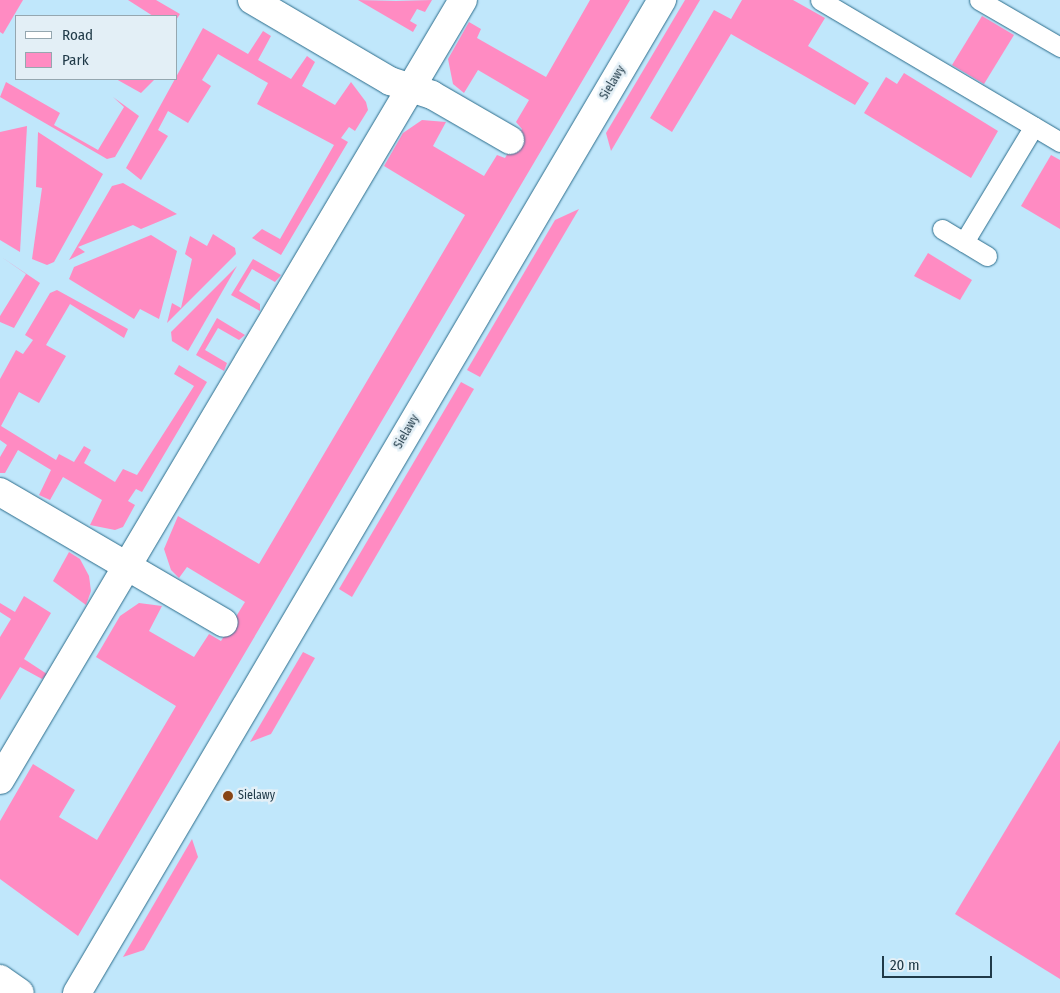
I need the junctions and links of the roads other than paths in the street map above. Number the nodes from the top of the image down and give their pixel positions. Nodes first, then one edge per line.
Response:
1 (252, 0) edge
2 (463, 0) edge
3 (662, 0) edge
4 (820, 0) edge
5 (979, 0) edge
6 (1060, 47) edge
7 (411, 88) junction
8 (1034, 126) junction
9 (510, 140) dead end
10 (1060, 142) edge
11 (942, 229) dead end
12 (964, 242) junction
13 (987, 256) dead end
14 (0, 492) edge
15 (130, 568) junction
16 (224, 623) dead end
17 (0, 780) edge
18 (0, 979) edge
19 (20, 993) edge
20 (77, 993) edge

1 - 7 street
2 - 7 street
3 - 20 street, Sielawy
4 - 8 lane
5 - 6 lane
7 - 9 street
7 - 15 street
8 - 10 lane
8 - 12 lane
11 - 12 lane
12 - 13 lane
14 - 15 street
15 - 16 street
15 - 17 street
18 - 19 street

